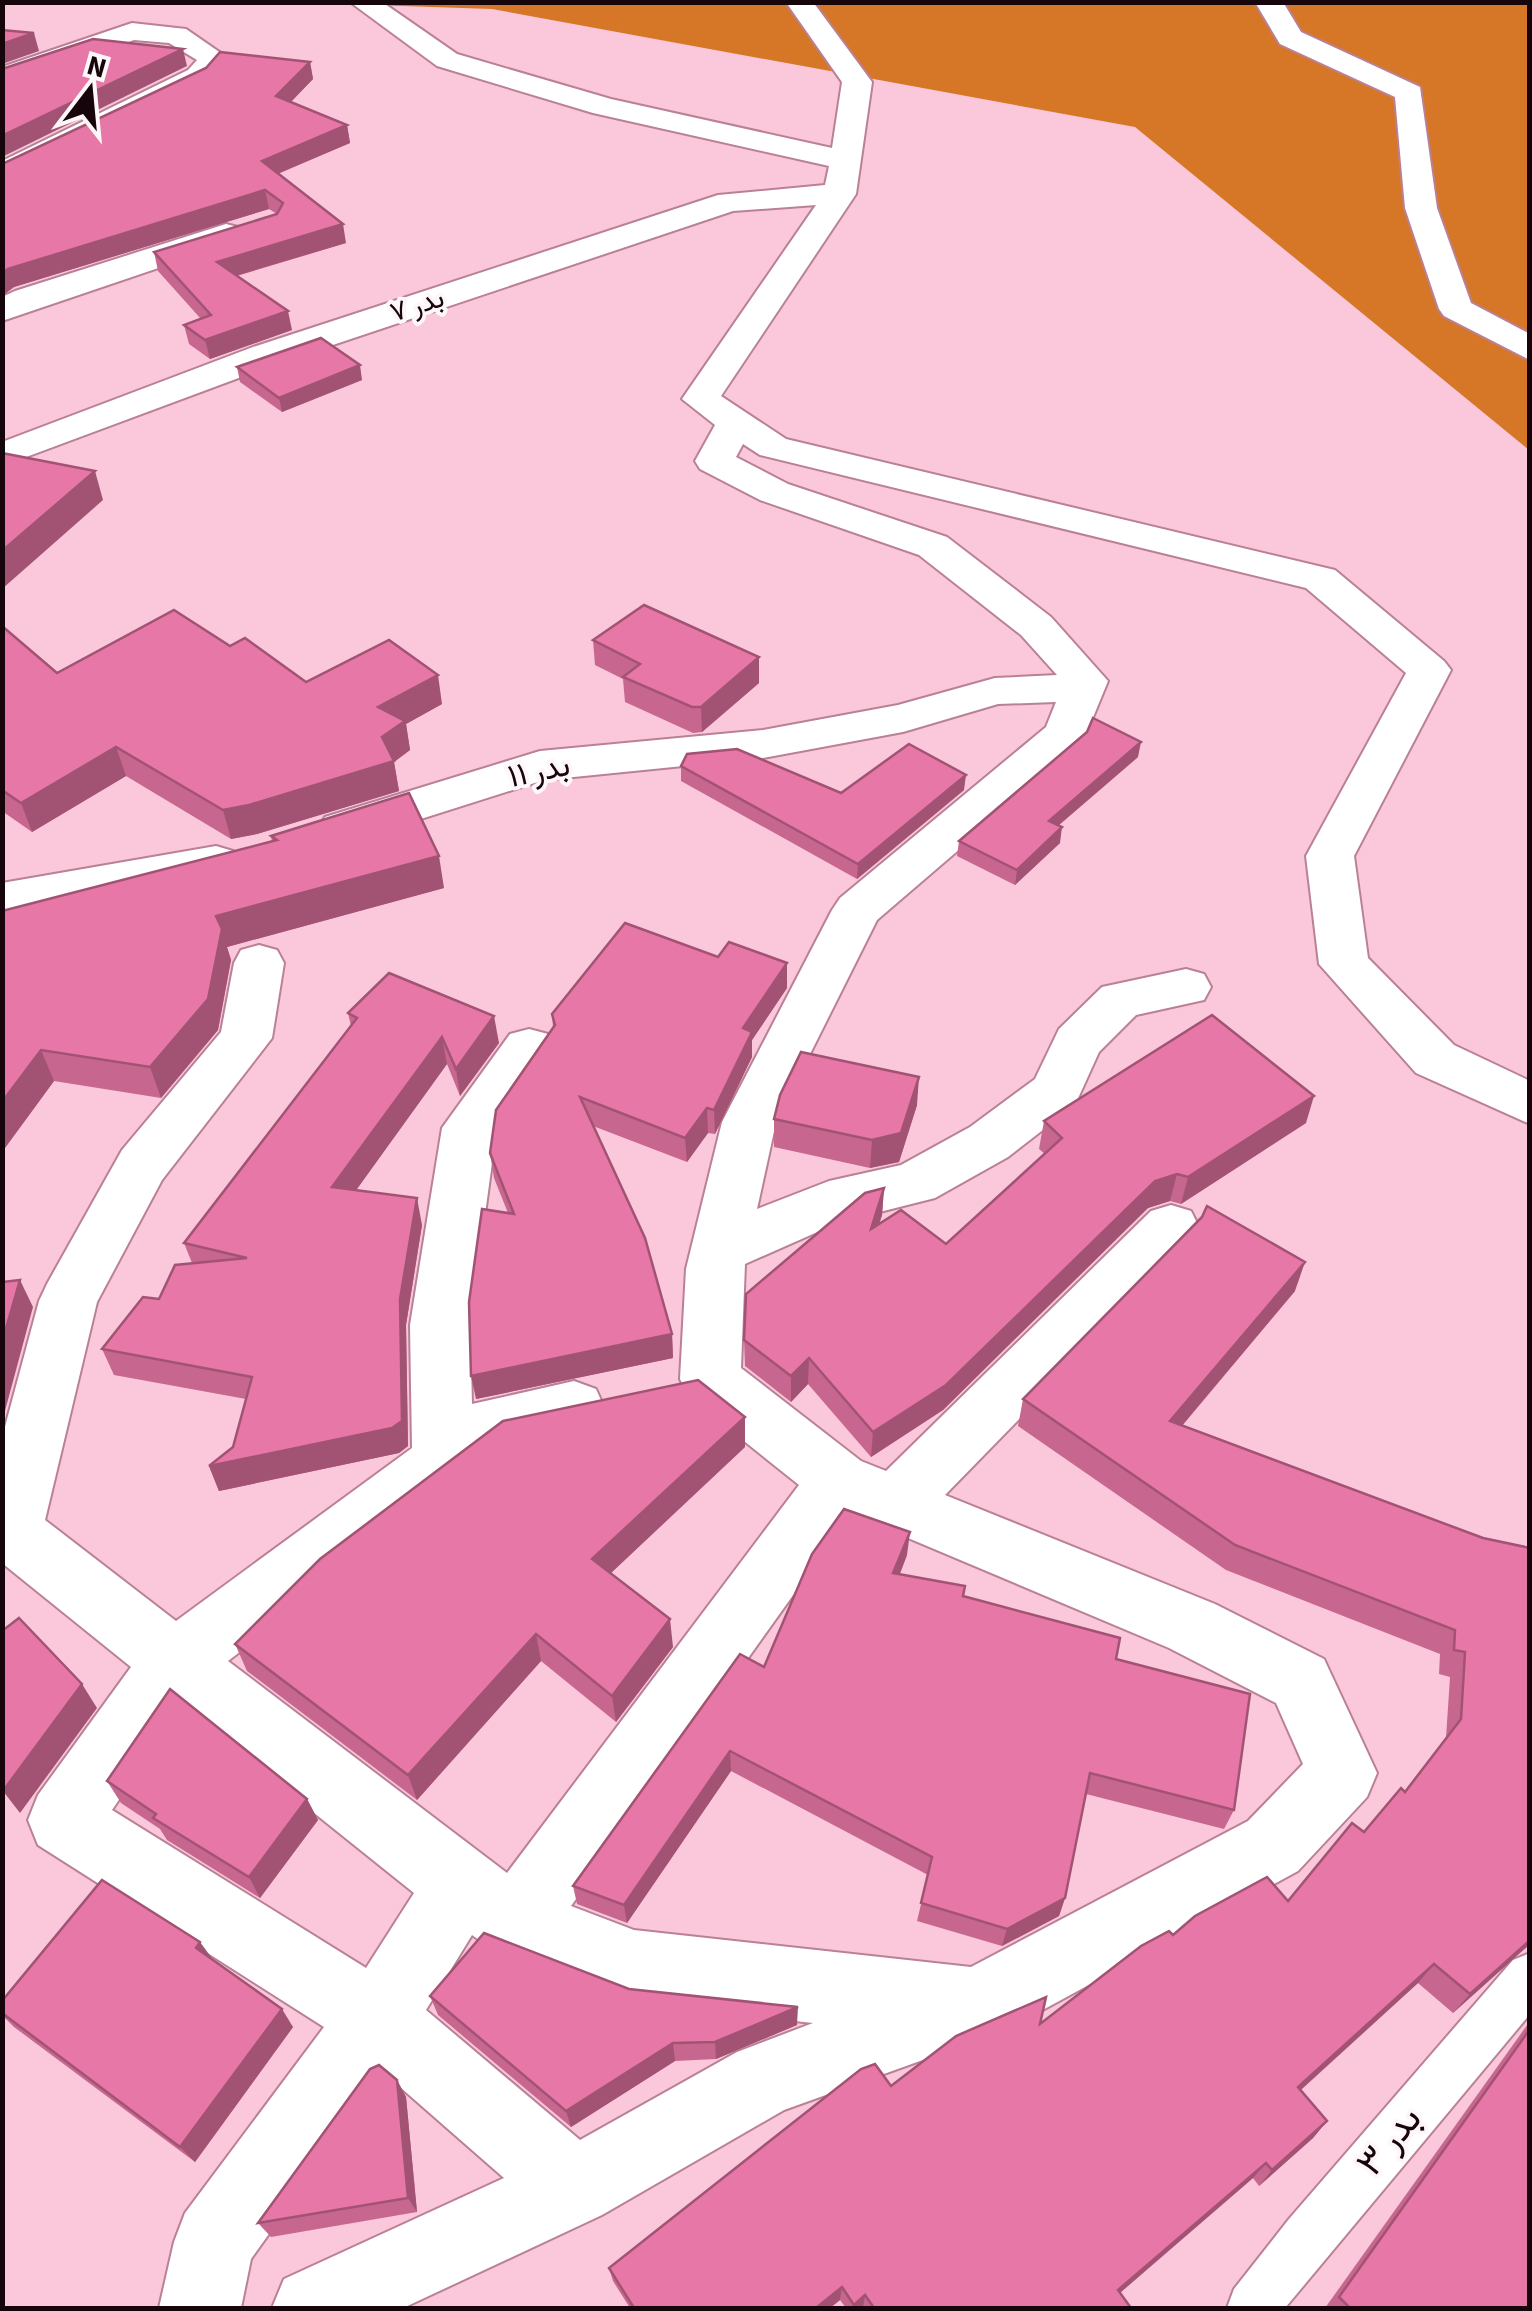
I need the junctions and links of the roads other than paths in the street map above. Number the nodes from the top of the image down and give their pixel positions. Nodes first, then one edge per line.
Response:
1 (363, 2) edge
2 (799, 2) edge
3 (1269, 2) edge
4 (2, 77) edge
5 (2, 173) edge
6 (843, 177) junction
7 (250, 227) edge
8 (2, 311) edge
9 (1530, 349) edge
10 (736, 422) junction
11 (2, 456) edge
12 (1083, 688) junction
13 (2, 900) edge
14 (259, 963) dead end
15 (1186, 988) dead end
16 (529, 1048) dead end
17 (1530, 1104) edge
18 (1171, 1226) dead end
19 (720, 1250) junction
20 (667, 1388) junction
21 (443, 1460) junction
22 (866, 1493) junction
23 (26, 1569) edge
24 (176, 1661) junction
25 (488, 1903) junction
26 (1530, 1976) edge
27 (979, 2003) junction
28 (378, 2018) junction
29 (574, 2187) junction
30 (200, 2308) edge
31 (313, 2308) edge
32 (1253, 2308) edge

1 - 6 street
2 - 6 street
3 - 9 street
4 - 5 street
6 - 10 street
6 - 11 street, بدر ۷
7 - 8 street
10 - 12 street
10 - 17 street
12 - 13 street, بدر ۱۱
12 - 19 street
14 - 23 street
15 - 19 street
16 - 21 street
18 - 22 street
19 - 20 street
20 - 21 street
20 - 22 street
21 - 24 street
22 - 25 street
22 - 27 street
23 - 24 street
24 - 25 street
24 - 28 street
25 - 27 street
25 - 28 street
26 - 32 lane, بدر ۳
27 - 29 street
28 - 29 street
28 - 30 street
29 - 31 street

